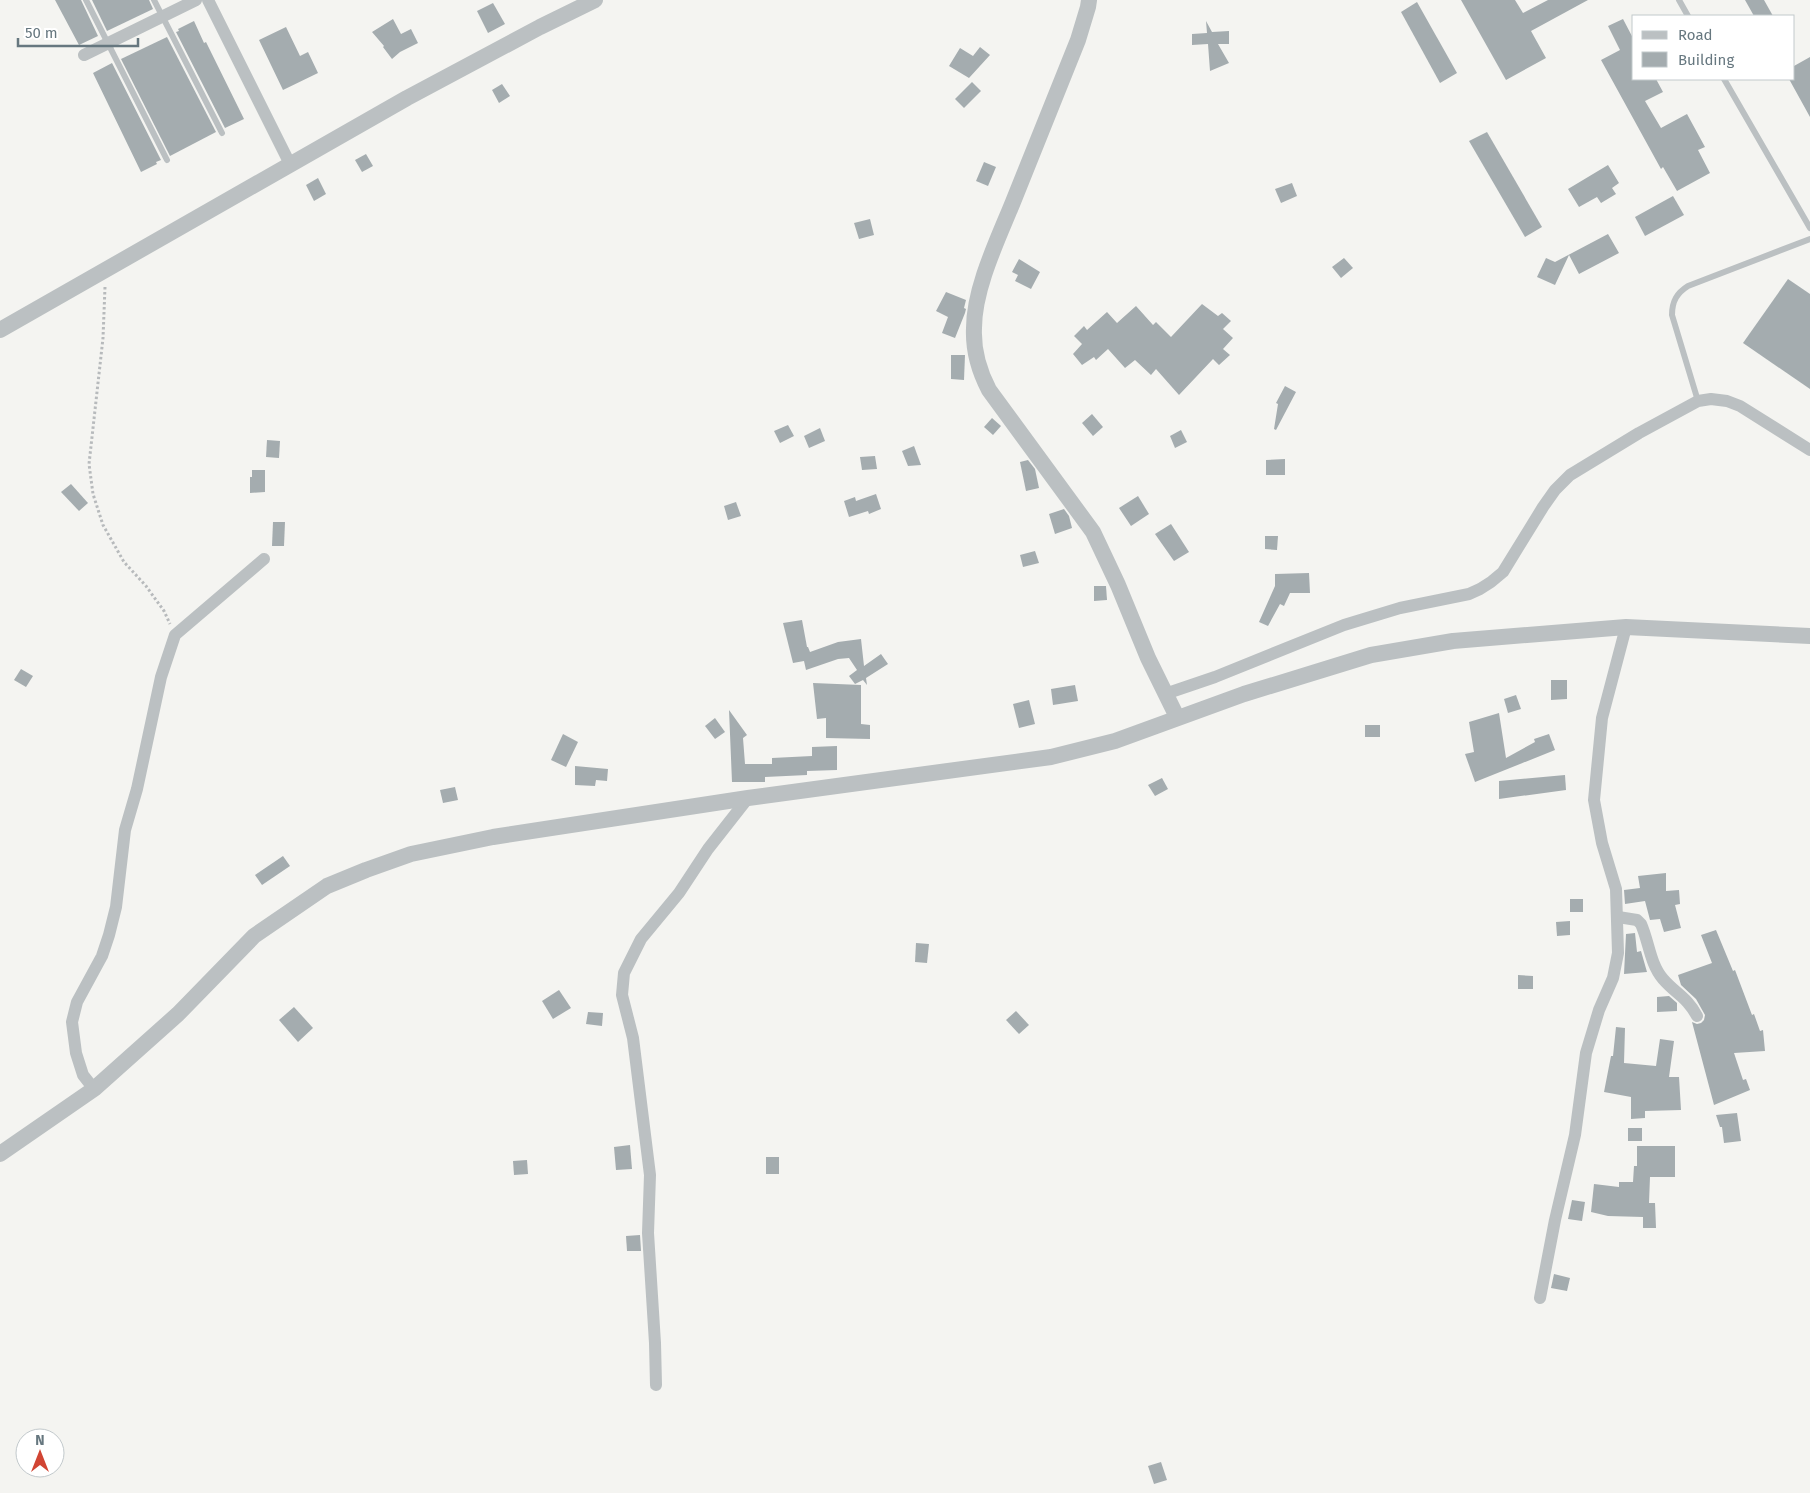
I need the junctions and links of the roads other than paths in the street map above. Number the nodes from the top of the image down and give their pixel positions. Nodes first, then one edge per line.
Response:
1 (86, 0) edge
2 (154, 0) edge
3 (196, 0) edge
4 (208, 0) edge
5 (594, 0) edge
6 (1089, 0) edge
7 (1679, 0) edge
8 (1687, 15) edge
9 (162, 17) junction
10 (108, 43) junction
11 (84, 55) dead end
12 (1725, 80) edge
13 (222, 133) dead end
14 (167, 160) dead end
15 (290, 164) junction
16 (1810, 228) edge
17 (1810, 239) edge
18 (0, 330) edge
19 (1698, 401) junction
20 (1810, 450) edge
21 (264, 558) dead end
22 (1626, 627) junction
23 (1810, 636) edge
24 (1164, 694) junction
25 (1176, 717) junction
26 (748, 798) junction
27 (1618, 917) junction
28 (1697, 1016) dead end
29 (94, 1089) junction
30 (0, 1154) edge
31 (1540, 1298) dead end
32 (656, 1384) dead end

1 - 10 lane
2 - 9 lane
3 - 9 street
4 - 15 street
5 - 15 street
6 - 24 street
7 - 8 lane
9 - 10 street
9 - 13 lane
10 - 11 street
10 - 14 lane
12 - 16 lane
15 - 18 street
17 - 19 lane
19 - 20 street
19 - 24 street
21 - 29 street
22 - 23 street
22 - 25 street
22 - 27 street
24 - 25 street
25 - 26 street
26 - 29 street
26 - 32 street
27 - 28 street
27 - 31 street
29 - 30 street

